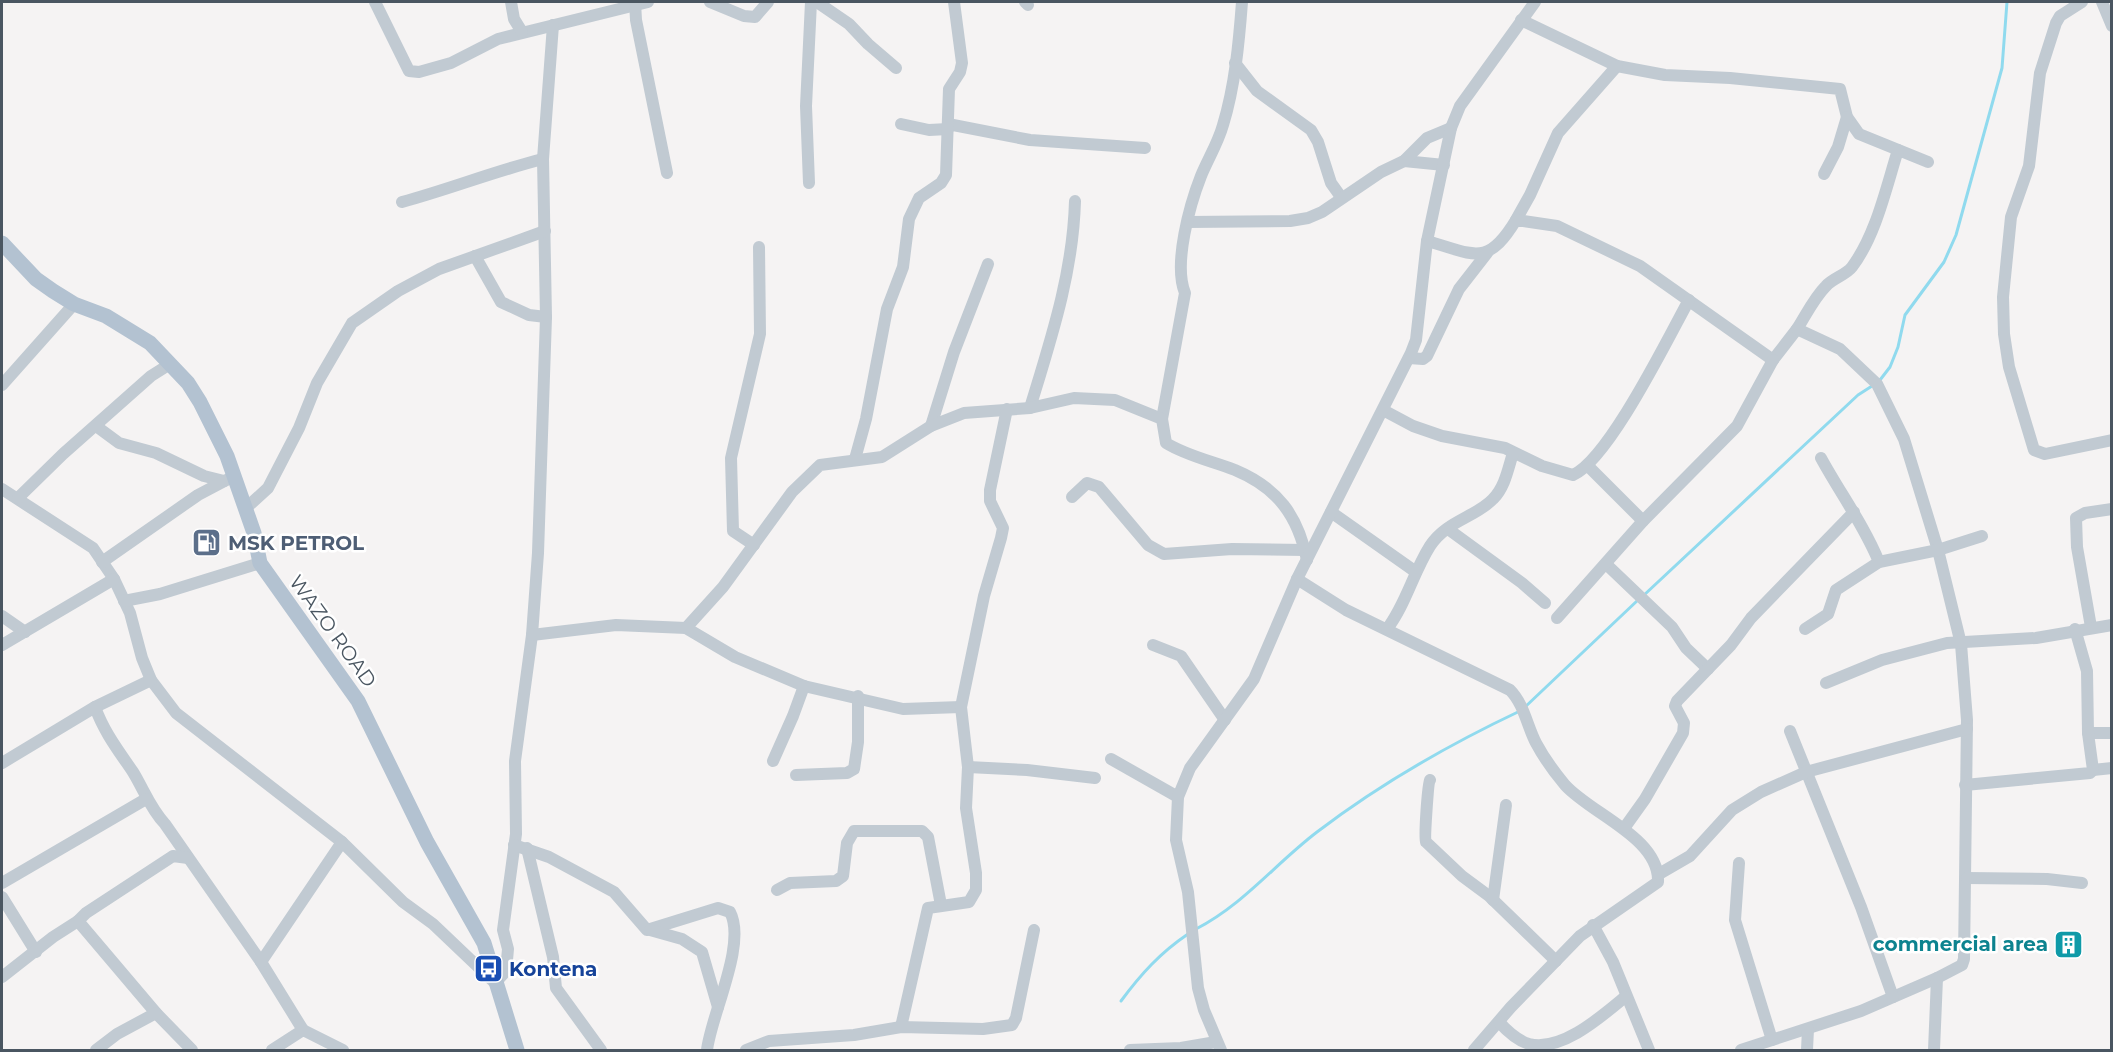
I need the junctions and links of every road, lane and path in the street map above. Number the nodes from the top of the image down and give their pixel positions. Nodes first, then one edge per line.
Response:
1 (375, 2) edge
2 (511, 2) edge
3 (648, 2) edge
4 (710, 2) edge
5 (768, 2) edge
6 (811, 2) edge
7 (817, 2) edge
8 (954, 2) edge
9 (1243, 2) edge
10 (1535, 2) edge
11 (2082, 2) edge
12 (2102, 2) edge
13 (635, 4) edge
14 (1521, 20) junction
15 (553, 25) junction
16 (2112, 26) edge
17 (522, 32) junction
18 (1235, 63) junction
19 (1617, 66) junction
20 (896, 68) dead end
21 (1847, 117) junction
22 (901, 124) dead end
23 (948, 127) junction
24 (1451, 128) junction
25 (1145, 148) dead end
26 (1898, 150) junction
27 (543, 159) junction
28 (1404, 161) junction
29 (1928, 162) dead end
30 (1444, 165) junction
31 (667, 172) dead end
32 (1824, 174) dead end
33 (810, 183) dead end
34 (1341, 197) junction
35 (1075, 201) dead end
36 (402, 202) dead end
37 (1516, 220) junction
38 (1188, 222) junction
39 (545, 231) junction
40 (1426, 241) junction
41 (2, 243) edge
42 (759, 247) dead end
43 (1487, 253) junction
44 (475, 256) junction
45 (988, 264) dead end
46 (1689, 300) junction
47 (74, 304) junction
48 (546, 317) junction
49 (1797, 329) junction
50 (1409, 358) junction
51 (1773, 360) junction
52 (170, 364) junction
53 (3, 381) edge
54 (1030, 408) junction
55 (1007, 409) junction
56 (1383, 410) junction
57 (1162, 419) junction
58 (96, 426) junction
59 (931, 426) junction
60 (2112, 440) edge
61 (1513, 453) junction
62 (1821, 458) dead end
63 (855, 459) junction
64 (1588, 466) junction
65 (229, 479) junction
66 (2, 489) edge
67 (1072, 497) dead end
68 (18, 498) junction
69 (245, 509) junction
70 (2112, 509) edge
71 (1331, 512) junction
72 (1854, 512) junction
73 (1643, 521) junction
74 (1448, 529) junction
75 (1982, 536) dead end
76 (754, 545) junction
77 (1938, 550) junction
78 (1306, 555) junction
79 (102, 562) junction
80 (1879, 562) junction
81 (260, 563) junction
82 (1606, 564) junction
83 (1416, 572) junction
84 (114, 579) junction
85 (1297, 579) junction
86 (124, 601) junction
87 (1545, 603) dead end
88 (2, 616) edge
89 (1557, 618) dead end
90 (2112, 625) edge
91 (2091, 627) junction
92 (686, 628) junction
93 (1387, 629) junction
94 (1805, 629) dead end
95 (2075, 629) junction
96 (25, 632) junction
97 (532, 635) junction
98 (1961, 644) junction
99 (2, 645) edge
100 (1153, 645) dead end
101 (1708, 669) junction
102 (151, 680) junction
103 (1826, 683) dead end
104 (804, 686) junction
105 (858, 696) junction
106 (95, 707) junction
107 (961, 707) junction
108 (1225, 720) junction
109 (1967, 729) junction
110 (1790, 731) dead end
111 (2088, 733) junction
112 (2112, 734) edge
113 (1111, 759) dead end
114 (773, 760) dead end
115 (2, 763) edge
116 (968, 767) junction
117 (2112, 768) edge
118 (2093, 770) junction
119 (1806, 772) junction
120 (796, 775) dead end
121 (1095, 778) dead end
122 (1430, 780) dead end
123 (1965, 785) junction
124 (1178, 797) junction
125 (146, 799) junction
126 (1506, 805) dead end
127 (1625, 827) junction
128 (342, 842) junction
129 (514, 845) junction
130 (527, 848) junction
131 (188, 858) junction
132 (1739, 863) dead end
133 (1659, 874) junction
134 (1967, 878) junction
135 (2, 883) edge
136 (2082, 883) dead end
137 (777, 890) dead end
138 (2, 897) edge
139 (1493, 900) junction
140 (941, 905) junction
141 (78, 921) junction
142 (1593, 925) junction
143 (650, 930) junction
144 (1034, 930) dead end
145 (36, 952) junction
146 (1556, 961) junction
147 (261, 962) junction
148 (2, 977) edge
149 (1937, 978) junction
150 (495, 983) junction
151 (1625, 997) junction
152 (1893, 997) junction
153 (718, 1007) junction
154 (156, 1013) junction
155 (1498, 1022) junction
156 (901, 1028) junction
157 (1808, 1029) junction
158 (303, 1030) junction
159 (1772, 1040) junction
160 (1219, 1046) edge
161 (1532, 1047) edge
162 (96, 1050) edge
163 (192, 1050) edge
164 (272, 1050) edge
165 (343, 1050) edge
166 (518, 1050) edge
167 (601, 1050) edge
168 (707, 1050) edge
169 (746, 1050) edge
170 (1130, 1050) edge
171 (1474, 1050) edge
172 (1649, 1050) edge
173 (1741, 1050) edge
174 (1807, 1050) edge
175 (1934, 1050) edge

1 - 17 street
2 - 17 street
3 - 13 street
4 - 5 street
6 - 33 street
7 - 20 street
8 - 23 street
9 - 18 street
10 - 14 street
11 - 60 street
12 - 16 street
13 - 15 street
13 - 31 street
14 - 19 street
14 - 24 street
15 - 17 street
15 - 27 street
18 - 34 street
18 - 38 street
19 - 21 street
19 - 37 street
21 - 26 street
21 - 32 street
22 - 23 street
23 - 25 street
23 - 63 street
24 - 28 street
24 - 30 street
26 - 29 street
26 - 49 street
27 - 36 street
27 - 39 street
28 - 30 street
28 - 34 street
30 - 40 street
34 - 38 street
35 - 54 street
37 - 43 street
37 - 46 street
38 - 57 street
39 - 44 street
39 - 48 street
40 - 43 street
40 - 50 street
41 - 47 main road, WAZO ROAD
42 - 76 street
43 - 50 street
44 - 48 street
44 - 69 street
45 - 59 street
46 - 51 street
46 - 64 street
47 - 52 main road, WAZO ROAD
47 - 53 street
48 - 97 street
49 - 51 street
49 - 77 street
50 - 56 street
51 - 73 street
52 - 58 street
52 - 65 main road, WAZO ROAD
54 - 55 street
54 - 57 street
55 - 59 street
55 - 107 street
56 - 61 street
56 - 71 street
57 - 78 street
58 - 65 street
58 - 68 street
59 - 63 street
61 - 64 street
61 - 74 street
62 - 72 street
63 - 76 street
64 - 73 street
65 - 69 main road, WAZO ROAD
65 - 79 street
66 - 68 street
67 - 78 street
68 - 79 street
69 - 81 main road, WAZO ROAD
70 - 91 street
71 - 78 street
71 - 83 street
72 - 80 street
72 - 101 street
73 - 82 street
74 - 83 street
74 - 87 street
75 - 77 street
76 - 92 street
77 - 80 street
77 - 98 street
78 - 85 street
79 - 84 street
80 - 94 street
81 - 86 street
81 - 150 main road, WAZO ROAD
82 - 89 street
82 - 101 street
83 - 93 street
84 - 86 street
84 - 96 street
85 - 93 street
85 - 108 street
86 - 102 street
88 - 96 street
90 - 91 street
91 - 95 street
92 - 97 street
92 - 104 street
93 - 127 street
95 - 98 street
95 - 111 street
96 - 99 street
97 - 129 street
98 - 103 street
98 - 109 street
100 - 108 street
101 - 127 street
102 - 106 street
102 - 128 street
104 - 105 street
104 - 114 street
105 - 107 street
105 - 120 street
106 - 115 street
106 - 125 street
107 - 116 street
108 - 124 street
109 - 119 street
109 - 123 street
110 - 119 street
111 - 112 street
111 - 118 street
113 - 124 street
116 - 121 street
116 - 140 street
117 - 118 street
118 - 123 street
119 - 133 street
119 - 152 street
122 - 139 street
123 - 134 street
124 - 160 street
125 - 131 street
125 - 135 street
126 - 139 street
127 - 133 street
128 - 147 street
128 - 150 street
129 - 130 street
129 - 150 street
130 - 143 street
130 - 167 street
131 - 141 street
131 - 147 street
132 - 159 street
133 - 142 street
134 - 136 street
134 - 149 street
137 - 140 street
138 - 145 street
139 - 146 street
140 - 156 street
141 - 145 street
141 - 154 street
142 - 146 street
142 - 151 street
143 - 153 street
143 - 153 street
144 - 156 street
145 - 148 street
146 - 155 street
147 - 158 street
149 - 152 street
149 - 175 street
150 - 166 main road, WAZO ROAD
151 - 161 street
151 - 172 street
152 - 157 street
153 - 168 street
154 - 162 street
154 - 163 street
155 - 161 street
155 - 171 street
156 - 169 street
157 - 159 street
157 - 174 street
158 - 164 street
158 - 165 street
159 - 173 street
160 - 170 street

